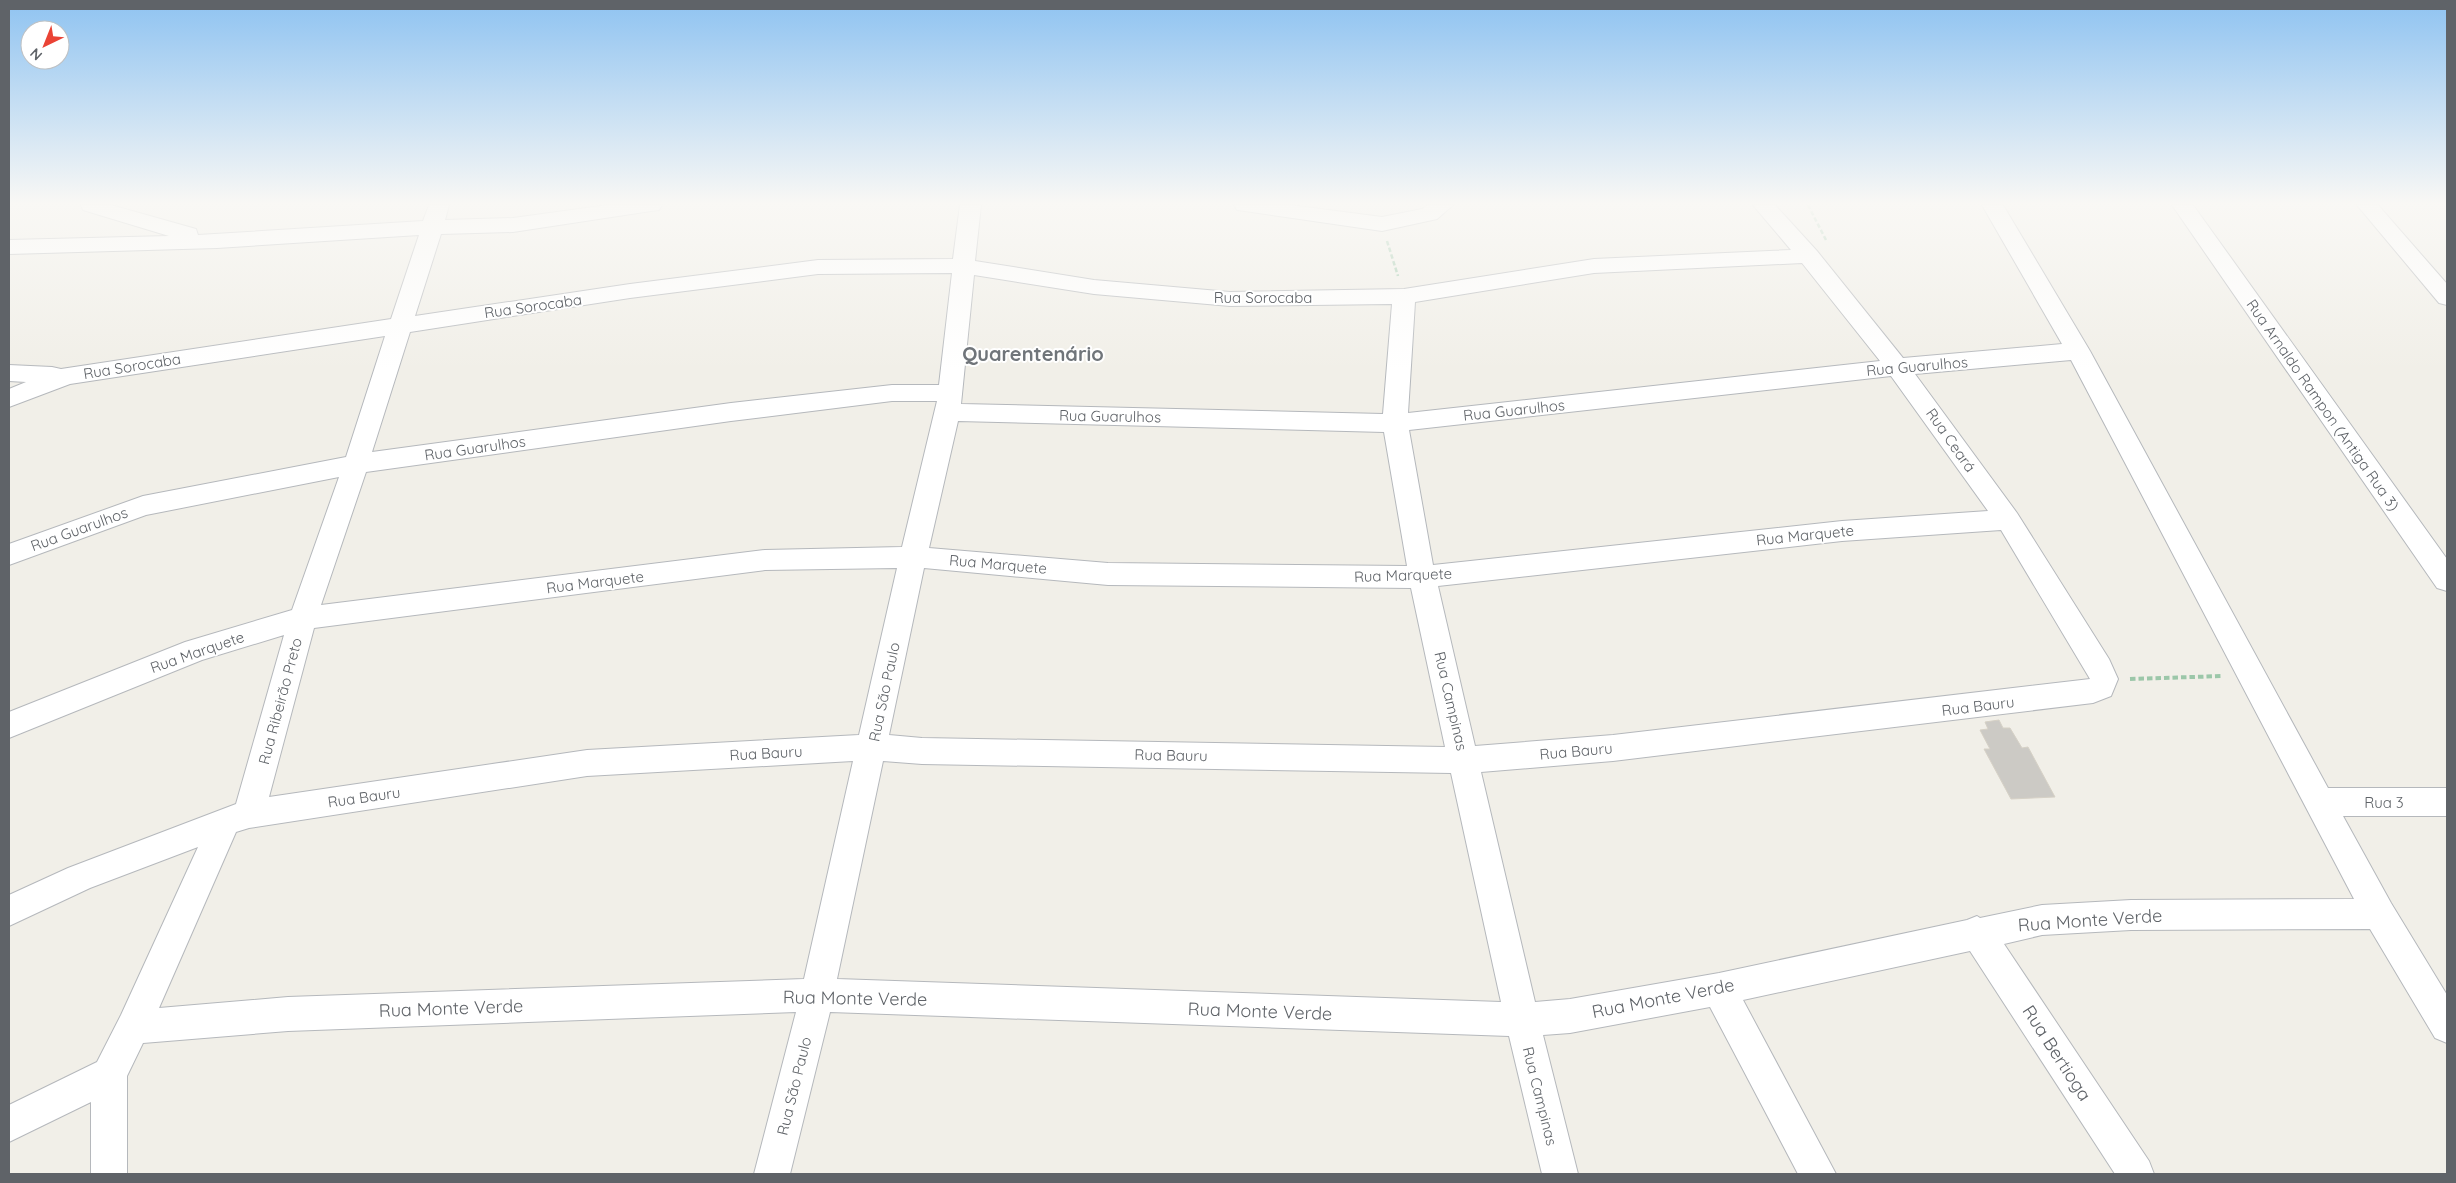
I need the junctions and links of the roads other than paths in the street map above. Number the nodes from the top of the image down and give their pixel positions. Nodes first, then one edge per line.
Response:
1 (421, 260) edge
2 (965, 260) edge
3 (1718, 260) edge
4 (1811, 260) edge
5 (2025, 260) edge
6 (2221, 260) edge
7 (2414, 260) edge
8 (965, 266) junction
9 (1404, 296) junction
10 (2447, 298) edge
11 (399, 325) junction
12 (2078, 351) junction
13 (1899, 367) junction
14 (9, 373) edge
15 (66, 376) junction
16 (9, 398) edge
17 (950, 402) junction
18 (1395, 424) junction
19 (356, 464) junction
20 (2008, 520) junction
21 (9, 555) edge
22 (913, 557) junction
23 (1422, 577) junction
24 (2447, 580) edge
25 (303, 618) junction
26 (2098, 685) joint
27 (9, 725) edge
28 (872, 747) junction
29 (1465, 760) junction
30 (2321, 802) junction
31 (2447, 802) edge
32 (237, 818) junction
33 (9, 911) edge
34 (2379, 914) junction
35 (1977, 932) junction
36 (1720, 989) junction
37 (816, 995) junction
38 (1522, 1020) junction
39 (2447, 1026) edge
40 (132, 1027) junction
41 (109, 1074) junction
42 (9, 1124) edge
43 (109, 1174) edge
44 (772, 1174) edge
45 (1560, 1174) edge
46 (1818, 1174) edge
47 (2136, 1174) edge

1 - 11 street, Rua Ribeirão Preto
2 - 8 street, Rua São Paulo
3 - 9 street, Rua Sorocaba
4 - 13 street, Rua Ceará
5 - 12 street
6 - 24 street, Rua Arnaldo Rampon (Antiga Rua 3)
7 - 10 street
8 - 9 street, Rua Sorocaba
8 - 11 street, Rua Sorocaba
8 - 17 street, Rua São Paulo
9 - 18 street, Rua Campinas
11 - 15 street, Rua Sorocaba
11 - 19 street, Rua Ribeirão Preto
12 - 13 street, Rua Guarulhos
12 - 30 street
13 - 18 street, Rua Guarulhos
13 - 20 street, Rua Ceará
14 - 15 street
15 - 16 street, Rua Sorocaba
17 - 18 street, Rua Guarulhos
17 - 19 street, Rua Guarulhos
17 - 22 street, Rua São Paulo
18 - 23 street, Rua Campinas
19 - 21 street, Rua Guarulhos
19 - 25 street, Rua Ribeirão Preto
20 - 23 street, Rua Marquete
20 - 26 street, Rua Ceará
22 - 23 street, Rua Marquete
22 - 25 street, Rua Marquete
22 - 28 street, Rua São Paulo
23 - 29 street, Rua Campinas
25 - 27 street, Rua Marquete
25 - 32 street, Rua Ribeirão Preto
26 - 29 street, Rua Bauru
28 - 29 street, Rua Bauru
28 - 32 street, Rua Bauru
28 - 37 street, Rua São Paulo
29 - 38 street, Rua Campinas
30 - 31 street, Rua 3
30 - 34 street
32 - 33 street, Rua Bauru
32 - 40 street, Rua Ribeirão Preto
34 - 35 street, Rua Monte Verde
34 - 39 street
35 - 36 street, Rua Monte Verde
35 - 47 street, Rua Bertioga
36 - 38 street, Rua Monte Verde
36 - 46 street
37 - 38 street, Rua Monte Verde
37 - 40 street, Rua Monte Verde
37 - 44 street, Rua São Paulo
38 - 45 street, Rua Campinas
40 - 41 street, Rua Ribeirão Preto
41 - 42 street
41 - 43 street, Rua Ribeirão Preto

